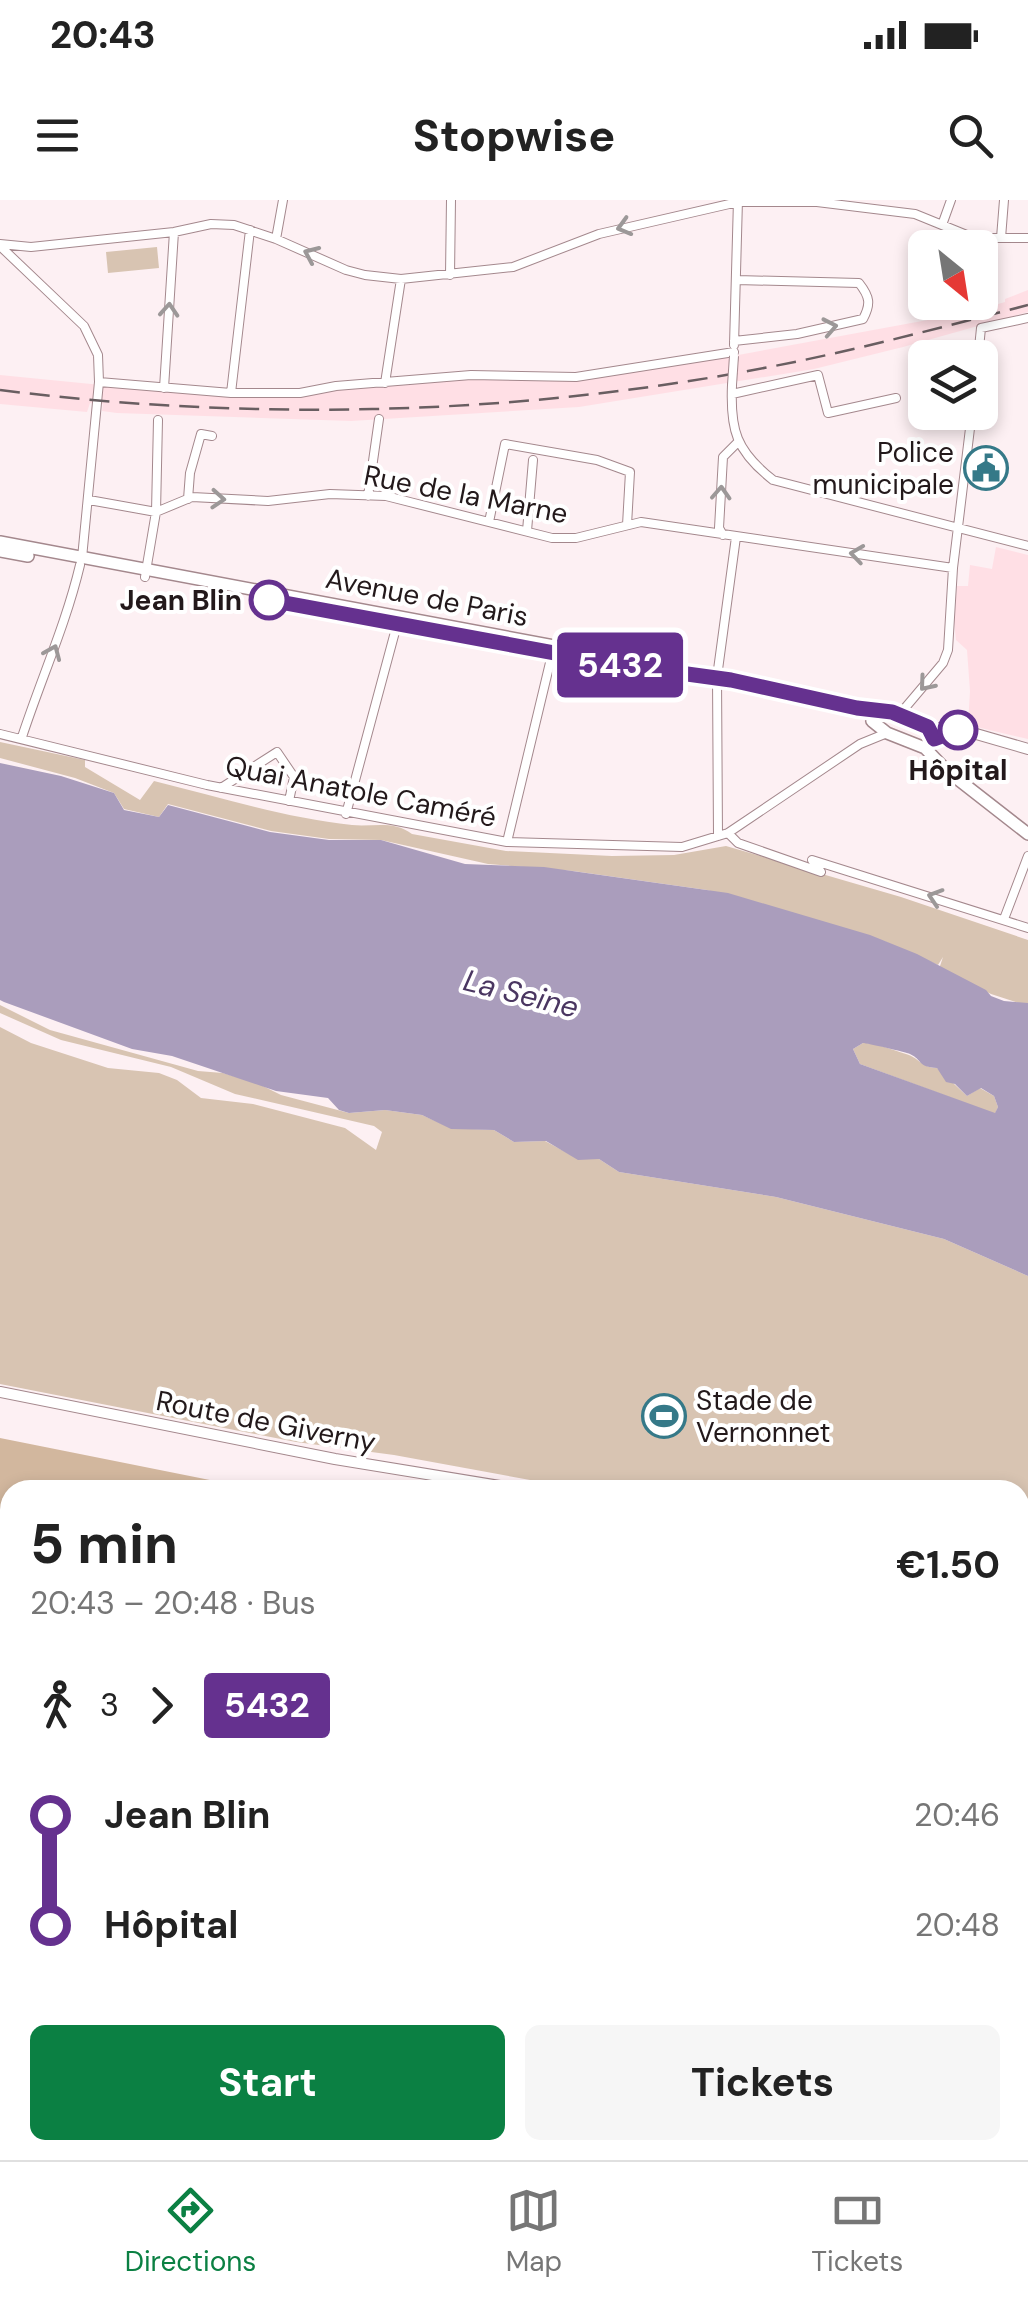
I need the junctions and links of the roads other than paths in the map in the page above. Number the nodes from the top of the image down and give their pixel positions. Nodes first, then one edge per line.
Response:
1 (283, 200) edge
2 (451, 200) edge
3 (910, 200) edge
4 (952, 200) edge
5 (1004, 200) edge
6 (738, 201) edge
7 (915, 214) junction
8 (942, 225) junction
9 (250, 230) junction
10 (951, 230) edge
11 (174, 232) junction
12 (276, 238) junction
13 (1001, 238) junction
14 (1028, 238) edge
15 (998, 239) edge
16 (0, 245) edge
17 (450, 275) junction
18 (401, 279) junction
19 (736, 280) junction
20 (1028, 318) edge
21 (980, 340) edge
22 (734, 350) junction
23 (100, 382) junction
24 (385, 383) junction
25 (164, 388) junction
26 (732, 389) junction
27 (231, 393) junction
28 (896, 398) dead end
29 (379, 419) dead end
30 (158, 420) dead end
31 (970, 430) edge
32 (212, 436) dead end
33 (738, 442) junction
34 (532, 460) dead end
35 (368, 496) junction
36 (188, 498) junction
37 (89, 500) junction
38 (156, 512) junction
39 (489, 522) junction
40 (627, 525) junction
41 (960, 528) junction
42 (527, 531) junction
43 (724, 535) junction
44 (736, 536) junction
45 (0, 542) edge
46 (1028, 546) edge
47 (0, 551) edge
48 (81, 561) junction
49 (953, 568) junction
50 (146, 573) junction
51 (398, 620) junction
52 (553, 649) junction
53 (717, 677) junction
54 (899, 715) junction
55 (874, 716) junction
56 (886, 733) junction
57 (0, 734) edge
58 (22, 737) junction
59 (931, 739) junction
60 (860, 744) junction
61 (1028, 749) edge
62 (221, 788) junction
63 (289, 801) junction
64 (346, 814) junction
65 (723, 834) junction
66 (1028, 834) edge
67 (507, 842) junction
68 (1028, 856) edge
69 (1004, 920) junction
70 (1028, 928) edge
71 (0, 1392) edge
72 (463, 1480) edge

1 - 12 street
2 - 17 street
3 - 7 street
4 - 8 street
5 - 13 street
6 - 7 street
6 -> 17 street
6 - 19 street
7 - 8 street
8 - 10 street
9 - 11 street
9 - 12 street
9 - 27 street
11 - 16 street
25 -> 11 street
18 -> 12 street
13 - 14 street
13 - 15 street
16 - 23 street
17 - 18 street
18 - 24 street
19 - 22 street
22 -> 19 street
20 - 21 street
22 - 24 street
22 - 26 street, bridge
23 - 25 street
23 - 37 street
24 - 27 street
25 - 27 street
26 - 28 street
26 - 33 street
29 - 35 street
30 - 38 street
31 - 41 street
32 - 36 street
33 - 41 street
43 -> 33 street
34 - 42 street
36 -> 35 street, Rue de la Marne
35 - 39 street, Rue de la Marne
36 - 38 street, Rue de la Marne
37 - 38 street
37 - 48 street
38 - 50 street
39 - 40 street
39 - 42 street, Rue de la Marne
40 - 42 street, Rue de la Marne
40 - 43 street, Rue de la Marne
41 - 46 street
41 - 49 street
43 - 44 street, Rue de la Marne
49 -> 44 street, Rue de la Marne
44 - 53 street
45 - 48 main road, Avenue de Paris
47 - 48 main road, Avenue de Paris
48 - 50 main road, Avenue de Paris
58 -> 48 street
49 -> 54 street
50 - 51 main road, Avenue de Paris
51 - 52 main road, Avenue de Paris
51 - 64 street
52 - 53 main road, Avenue de Paris
52 - 67 street
53 - 55 main road, Avenue de Paris
53 - 65 street
54 - 55 main road, Avenue de Paris
54 - 59 main road, Avenue de Paris
55 - 56 main road
55 - 60 street
56 - 59 main road
56 - 60 street
57 - 58 street, Quai Anatole Caméré
58 - 62 street, Quai Anatole Caméré
59 - 61 main road
59 - 66 main road
60 - 65 street
62 - 63 street, Quai Anatole Caméré
62 - 63 street
63 - 64 street, Quai Anatole Caméré
64 - 67 street, Quai Anatole Caméré
65 - 67 street, Quai Anatole Caméré
69 -> 65 street
68 - 69 street
69 - 70 street
71 - 72 main road, Route de Giverny

